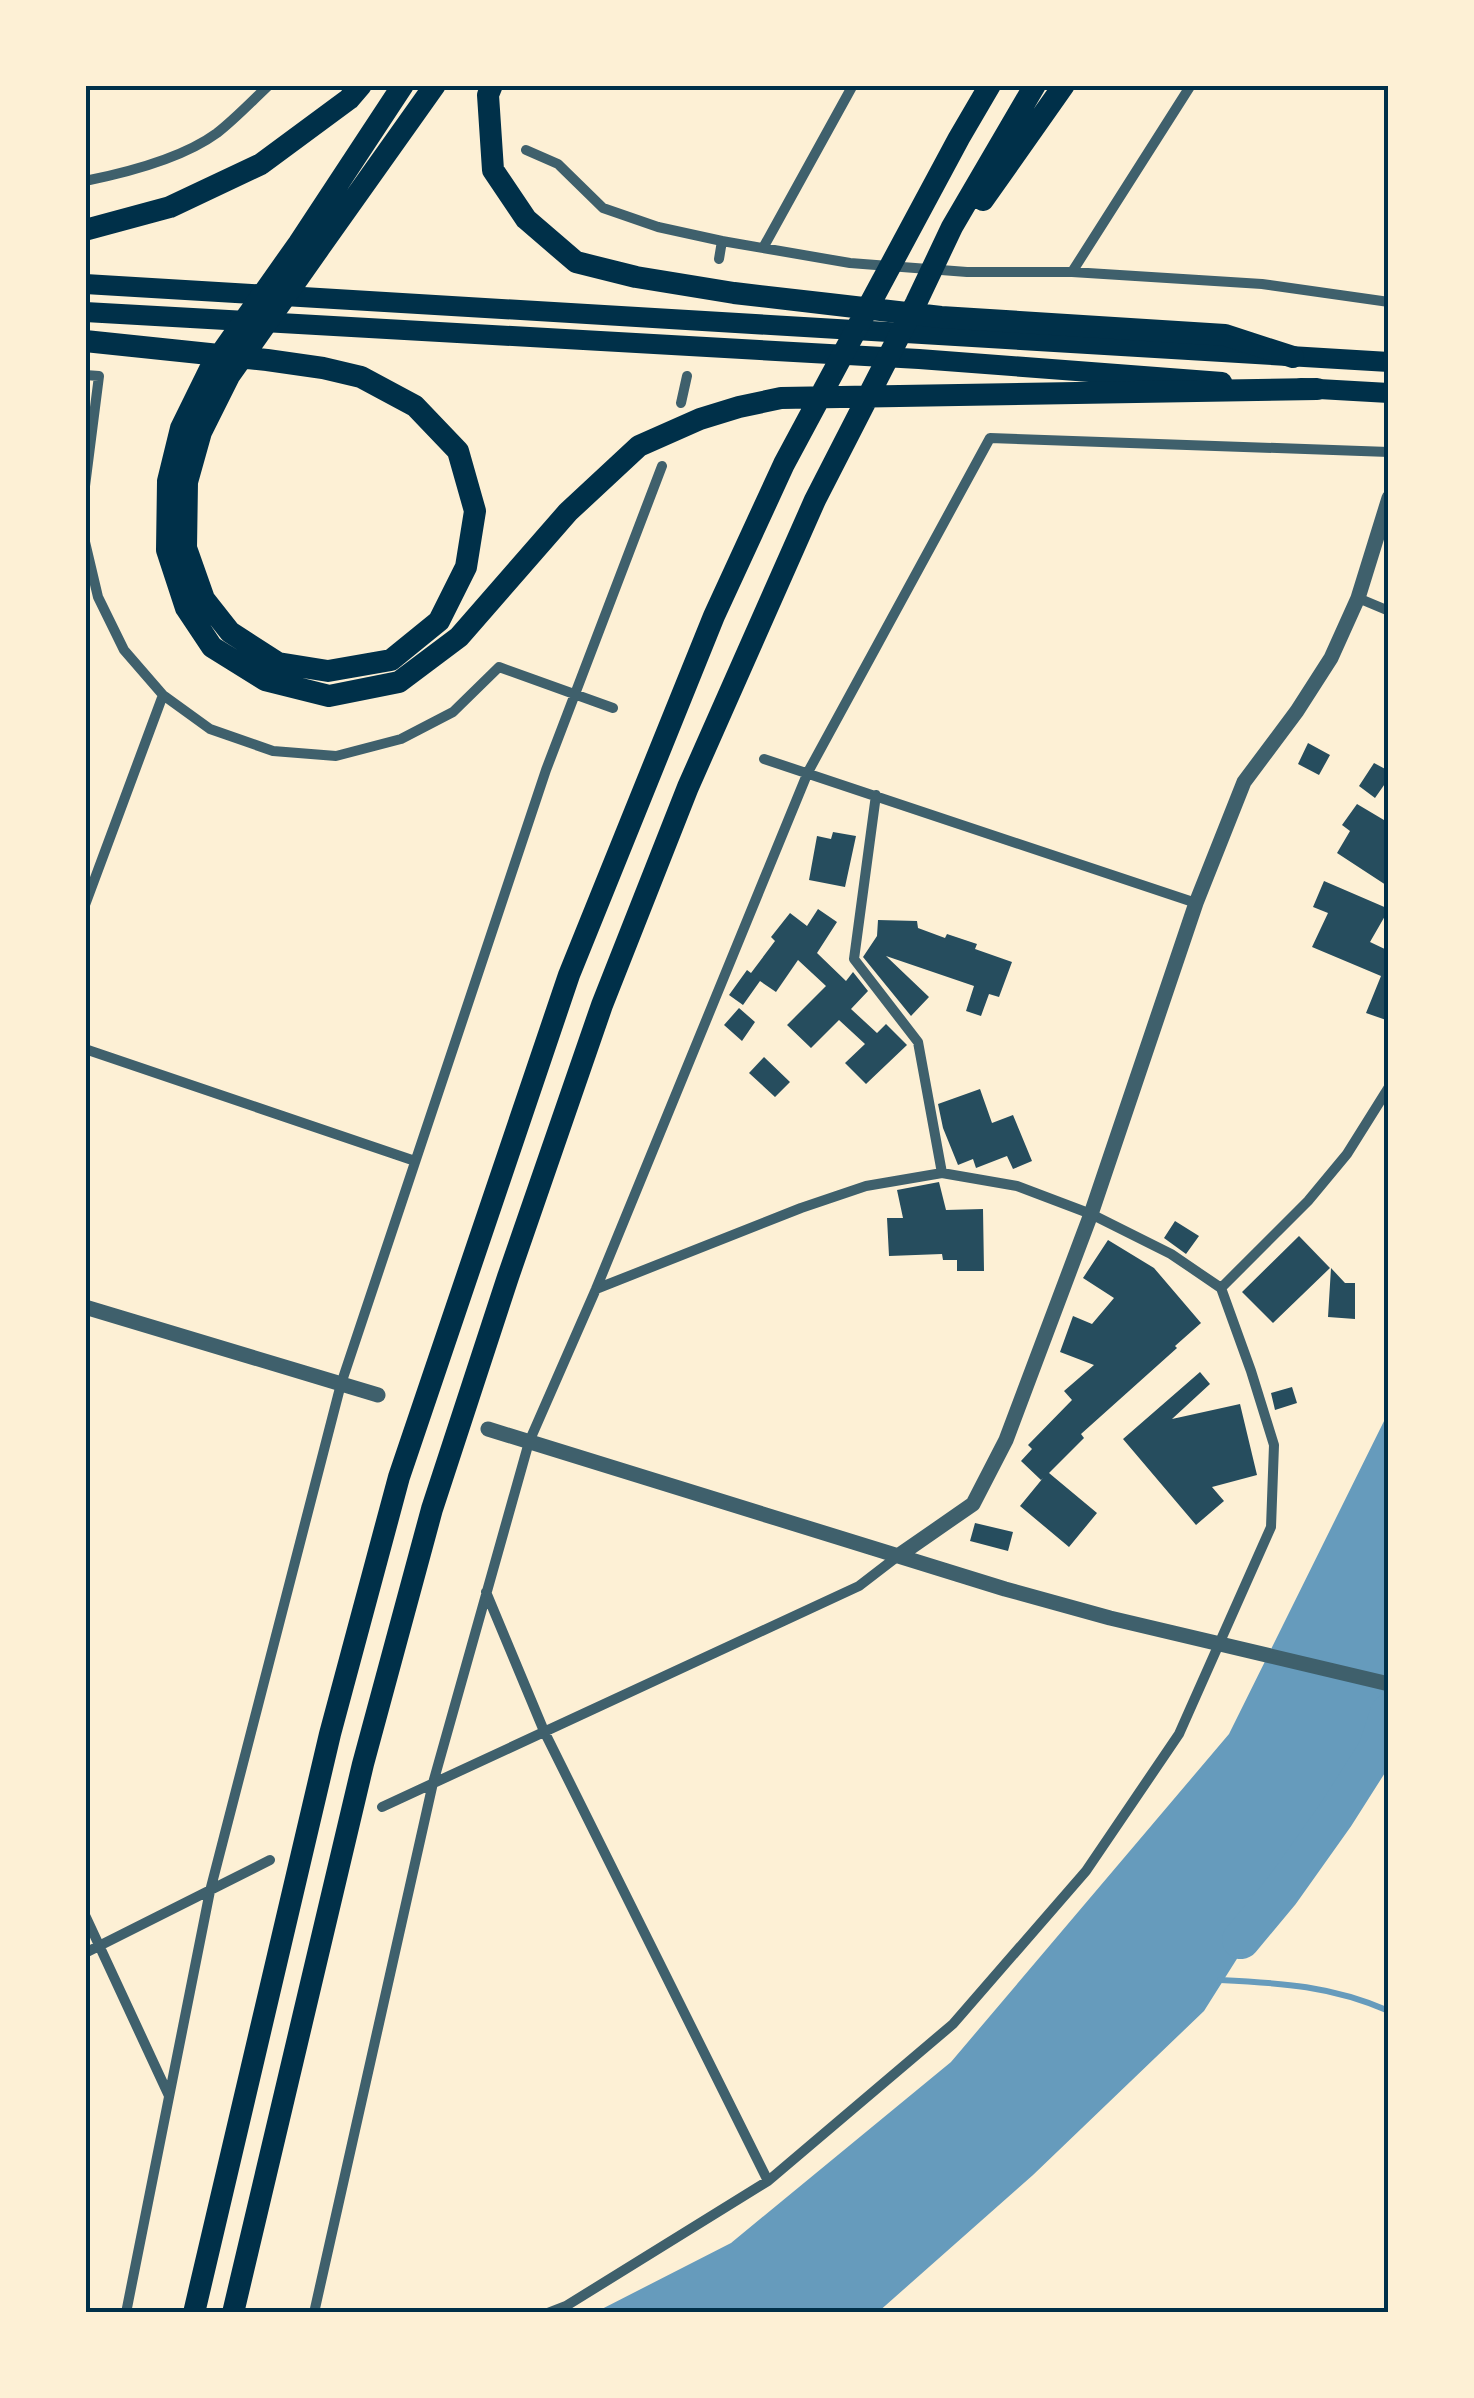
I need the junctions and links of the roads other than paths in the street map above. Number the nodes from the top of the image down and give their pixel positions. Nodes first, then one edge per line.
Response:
1 (269, 85) edge
2 (361, 85) edge
3 (403, 85) edge
4 (435, 85) edge
5 (492, 85) edge
6 (853, 85) edge
7 (988, 85) edge
8 (1035, 85) edge
9 (1064, 85) edge
10 (1191, 85) edge
11 (526, 150) dead end
12 (85, 181) edge
13 (958, 227) junction
14 (85, 230) edge
15 (722, 241) junction
16 (309, 245) junction
17 (764, 248) junction
18 (719, 259) dead end
19 (1072, 272) junction
20 (85, 284) edge
21 (1389, 302) edge
22 (85, 312) edge
23 (85, 341) edge
24 (1294, 357) junction
25 (1389, 362) edge
26 (85, 375) edge
27 (687, 376) dead end
28 (1316, 389) junction
29 (1389, 394) edge
30 (681, 402) dead end
31 (191, 430) junction
32 (1389, 452) edge
33 (662, 466) dead end
34 (85, 486) edge
35 (1389, 498) edge
36 (85, 542) edge
37 (1358, 598) junction
38 (1389, 611) edge
39 (574, 694) junction
40 (163, 695) junction
41 (613, 708) dead end
42 (764, 759) dead end
43 (808, 772) junction
44 (876, 795) junction
45 (1196, 903) junction
46 (85, 905) edge
47 (85, 1049) edge
48 (1389, 1087) edge
49 (415, 1161) junction
50 (942, 1173) junction
51 (1091, 1214) junction
52 (1221, 1288) junction
53 (596, 1289) junction
54 (85, 1308) edge
55 (341, 1384) junction
56 (378, 1395) dead end
57 (488, 1430) dead end
58 (528, 1442) junction
59 (898, 1556) junction
60 (486, 1592) junction
61 (1220, 1643) junction
62 (1389, 1684) edge
63 (544, 1731) junction
64 (433, 1784) junction
65 (382, 1807) dead end
66 (270, 1860) dead end
67 (210, 1891) junction
68 (85, 1915) edge
69 (100, 1946) junction
70 (85, 1953) edge
71 (169, 2096) junction
72 (768, 2181) junction
73 (126, 2313) edge
74 (194, 2313) edge
75 (233, 2313) edge
76 (314, 2313) edge
77 (548, 2313) edge

1 - 12 street
2 - 14 highway
3 - 16 highway
4 - 16 highway
5 - 24 highway
6 - 17 street
7 - 74 highway
8 - 13 highway
9 - 13 highway
10 - 19 street
11 - 15 street
13 - 75 highway
15 - 17 street
15 - 18 street
16 - 31 highway
17 - 19 street
19 - 21 street
20 - 24 highway
22 - 28 highway
23 - 31 highway
24 - 25 highway
26 - 34 street
27 - 30 street
28 - 29 highway
28 - 31 highway
32 - 43 street
33 - 39 street
35 - 37 street
36 - 40 street
37 - 38 street
37 - 45 street
39 - 40 street
39 - 41 street
39 - 49 street
40 - 46 street
42 - 43 street
43 - 44 street
43 - 53 street
44 - 45 street
44 - 50 street
45 - 51 street
47 - 49 street
48 - 52 street
49 - 55 street
50 - 51 street
50 - 53 street
51 - 52 street
51 - 59 street
52 - 61 street
53 - 58 street
54 - 55 street
55 - 56 street
55 - 67 street
57 - 58 street
58 - 59 street
58 - 60 street
59 - 61 street
59 - 63 street
60 - 63 street
60 - 64 street
61 - 62 street
61 - 72 street
63 - 64 street
63 - 72 street
64 - 65 street
64 - 76 street
66 - 67 street
67 - 69 street
67 - 71 street
68 - 69 street
69 - 70 street
69 - 71 street
71 - 73 street
72 - 77 street

